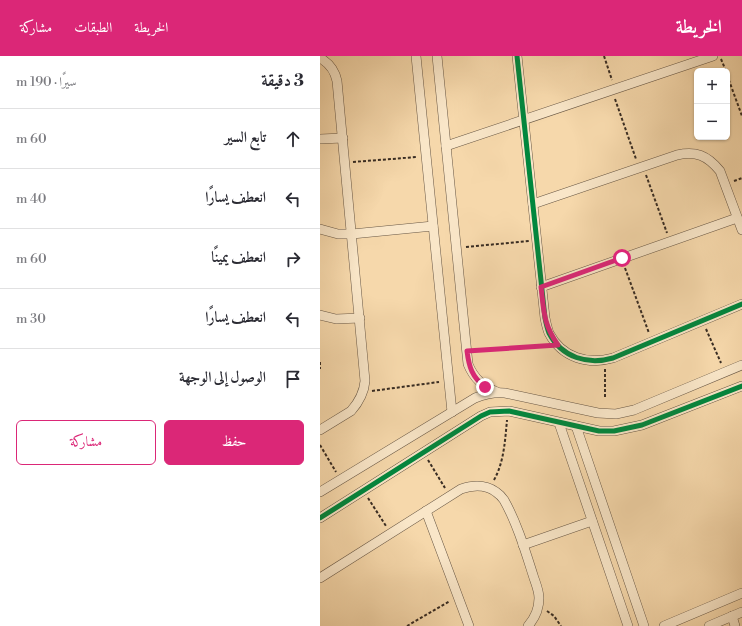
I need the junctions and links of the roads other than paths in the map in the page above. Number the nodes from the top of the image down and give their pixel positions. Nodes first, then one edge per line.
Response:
1 (416, 56) edge
2 (437, 56) edge
3 (518, 56) edge
4 (713, 56) edge
5 (320, 58) edge
6 (524, 120) junction
7 (343, 138) junction
8 (320, 139) edge
9 (446, 146) junction
10 (533, 204) junction
11 (737, 218) junction
12 (433, 226) junction
13 (320, 229) edge
14 (742, 230) edge
15 (352, 234) junction
16 (541, 287) junction
17 (742, 304) edge
18 (320, 315) edge
19 (360, 318) junction
20 (742, 364) edge
21 (742, 386) edge
22 (497, 392) junction
23 (452, 412) junction
24 (559, 423) junction
25 (576, 426) junction
26 (320, 430) edge
27 (320, 492) edge
28 (426, 511) junction
29 (320, 518) edge
30 (592, 521) junction
31 (523, 546) junction
32 (320, 578) edge
33 (742, 593) edge
34 (742, 612) edge
35 (732, 616) junction
36 (469, 626) edge
37 (528, 626) edge
38 (628, 626) edge
39 (644, 626) edge
40 (664, 626) edge
41 (709, 626) edge
42 (735, 626) edge

1 - 12 street
2 - 9 street
3 - 6 street
4 - 6 street
5 - 7 street
6 - 9 street
6 - 10 street
7 - 8 street
7 - 15 street
9 - 22 street
10 - 11 street
10 - 16 street
11 - 14 street
11 - 16 street
12 - 15 street
12 - 23 street
13 - 15 street
15 - 19 street
16 - 17 street
18 - 19 street
19 - 26 street
20 - 22 street
21 - 25 street
22 - 23 street
23 - 27 street
24 - 25 street
24 - 29 street
24 - 30 street
25 - 39 street
28 - 31 street
28 - 32 street
28 - 36 street
30 - 31 street
30 - 38 street
31 - 37 street
33 - 40 street
34 - 35 street
35 - 41 street
35 - 42 street

